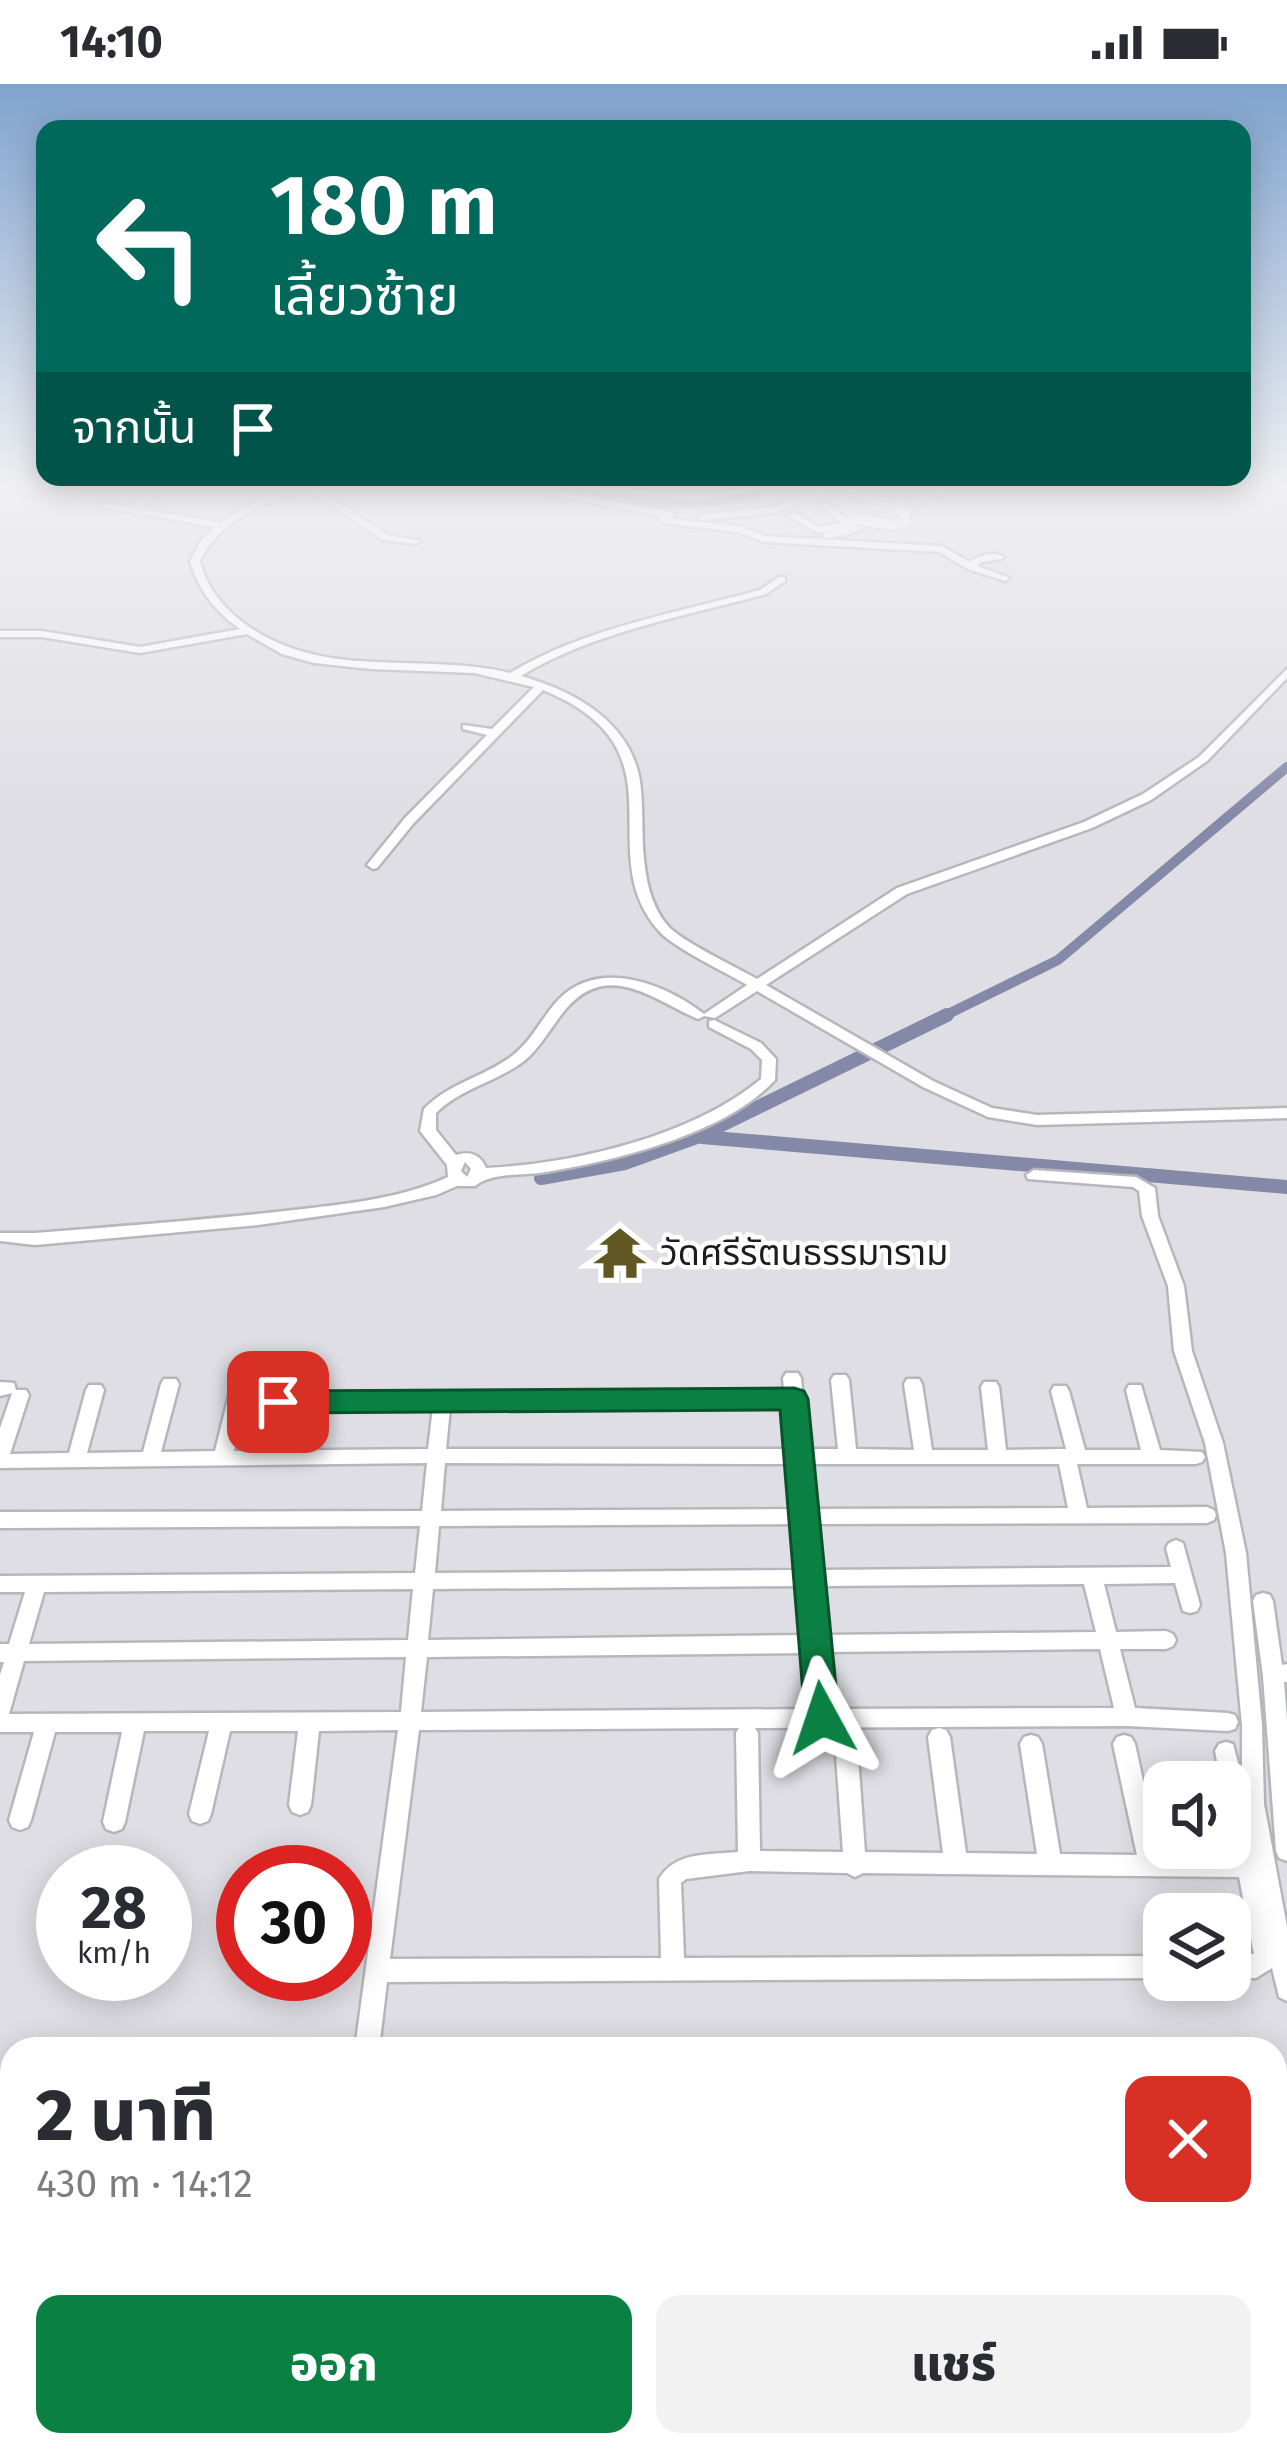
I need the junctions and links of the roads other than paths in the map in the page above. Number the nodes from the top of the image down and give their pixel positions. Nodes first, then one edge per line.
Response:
1 (209, 596) edge
2 (750, 596) edge
3 (247, 631) junction
4 (0, 634) edge
5 (1287, 672) edge
6 (513, 676) junction
7 (542, 685) junction
8 (466, 728) dead end
9 (494, 733) junction
10 (373, 865) dead end
11 (761, 989) junction
12 (709, 1018) junction
13 (1287, 1113) edge
14 (456, 1171) junction
15 (1034, 1175) dead end
16 (6, 1237) dead end
17 (840, 1379) dead end
18 (170, 1384) dead end
19 (913, 1384) dead end
20 (990, 1387) dead end
21 (95, 1390) dead end
22 (1135, 1390) dead end
23 (9, 1391) edge
24 (1060, 1391) dead end
25 (442, 1402) junction
26 (435, 1456) junction
27 (799, 1456) junction
28 (848, 1456) junction
29 (924, 1456) junction
30 (998, 1456) junction
31 (1072, 1456) junction
32 (1151, 1456) junction
33 (1196, 1457) dead end
34 (224, 1458) junction
35 (0, 1459) edge
36 (150, 1459) junction
37 (76, 1460) junction
38 (804, 1514) junction
39 (1079, 1514) junction
40 (1207, 1515) dead end
41 (428, 1516) junction
42 (0, 1520) edge
43 (1176, 1548) dead end
44 (1183, 1575) junction
45 (1092, 1576) junction
46 (809, 1579) junction
47 (423, 1580) junction
48 (37, 1583) junction
49 (0, 1584) edge
50 (1263, 1600) dead end
51 (1190, 1605) dead end
52 (1166, 1640) dead end
53 (1106, 1641) junction
54 (816, 1647) junction
55 (417, 1651) junction
56 (9, 1653) edge
57 (1280, 1675) edge
58 (0, 1710) edge
59 (1127, 1717) junction
60 (822, 1718) junction
61 (410, 1721) junction
62 (46, 1722) junction
63 (222, 1722) junction
64 (310, 1722) junction
65 (1228, 1722) dead end
66 (0, 1723) edge
67 (135, 1723) junction
68 (748, 1733) dead end
69 (939, 1737) dead end
70 (845, 1742) dead end
71 (1031, 1744) dead end
72 (1124, 1744) dead end
73 (1226, 1751) dead end
74 (1228, 1761) edge
75 (1283, 1782) edge
76 (300, 1805) dead end
77 (200, 1814) dead end
78 (20, 1820) dead end
79 (114, 1822) dead end
80 (1143, 1832) edge
81 (1287, 1851) edge
82 (749, 1862) junction
83 (1050, 1864) junction
84 (1143, 1864) edge
85 (956, 1865) junction
86 (855, 1866) junction
87 (1250, 1869) edge
88 (1251, 1966) edge
89 (1143, 1967) edge
90 (673, 1969) junction
91 (378, 1971) junction
92 (1287, 1989) edge
93 (369, 2037) edge

1 - 3 street
2 - 6 street
3 - 4 street
3 - 6 street
5 - 11 street
6 - 7 street
7 - 9 street
7 - 11 street
8 - 9 street
9 - 10 street
11 - 12 street
11 - 13 street
12 - 14 street
12 - 14 street
14 - 16 street
15 - 92 street
17 - 28 street
18 - 36 street
19 - 29 street
20 - 30 street
21 - 37 street
22 - 32 street
23 - 35 street
24 - 31 street
25 - 26 street
25 - 27 street
25 - 34 street
26 - 27 street
26 - 34 street
26 - 41 street
27 - 28 street
27 - 38 street
28 - 29 street
29 - 30 street
30 - 31 street
31 - 32 street
31 - 39 street
32 - 33 street
34 - 36 street
35 - 37 street
36 - 37 street
38 - 39 street
38 - 41 street
38 - 46 street
39 - 40 street
41 - 42 street
41 - 47 street
43 - 44 street
44 - 45 street
44 - 51 street
45 - 46 street
45 - 53 street
46 - 47 street
46 - 54 street
47 - 48 street
47 - 55 street
48 - 49 street
48 - 56 street
50 - 57 street
52 - 53 street
53 - 54 street
53 - 59 street
54 - 55 street
54 - 60 street
55 - 56 street
55 - 61 street
56 - 58 street
57 - 75 street
59 - 60 street
59 - 65 street
60 - 61 street
61 - 64 street
61 - 91 street
62 - 66 street
62 - 67 street
62 - 78 street
63 - 64 street
63 - 67 street
63 - 77 street
64 - 76 street
67 - 79 street
68 - 82 street
69 - 85 street
70 - 86 street
71 - 83 street
72 - 80 street
73 - 74 street
75 - 81 street
82 - 86 street
82 - 90 street
83 - 84 street
83 - 85 street
85 - 86 street
87 - 88 street
89 - 90 street
90 - 91 street
91 - 93 street

